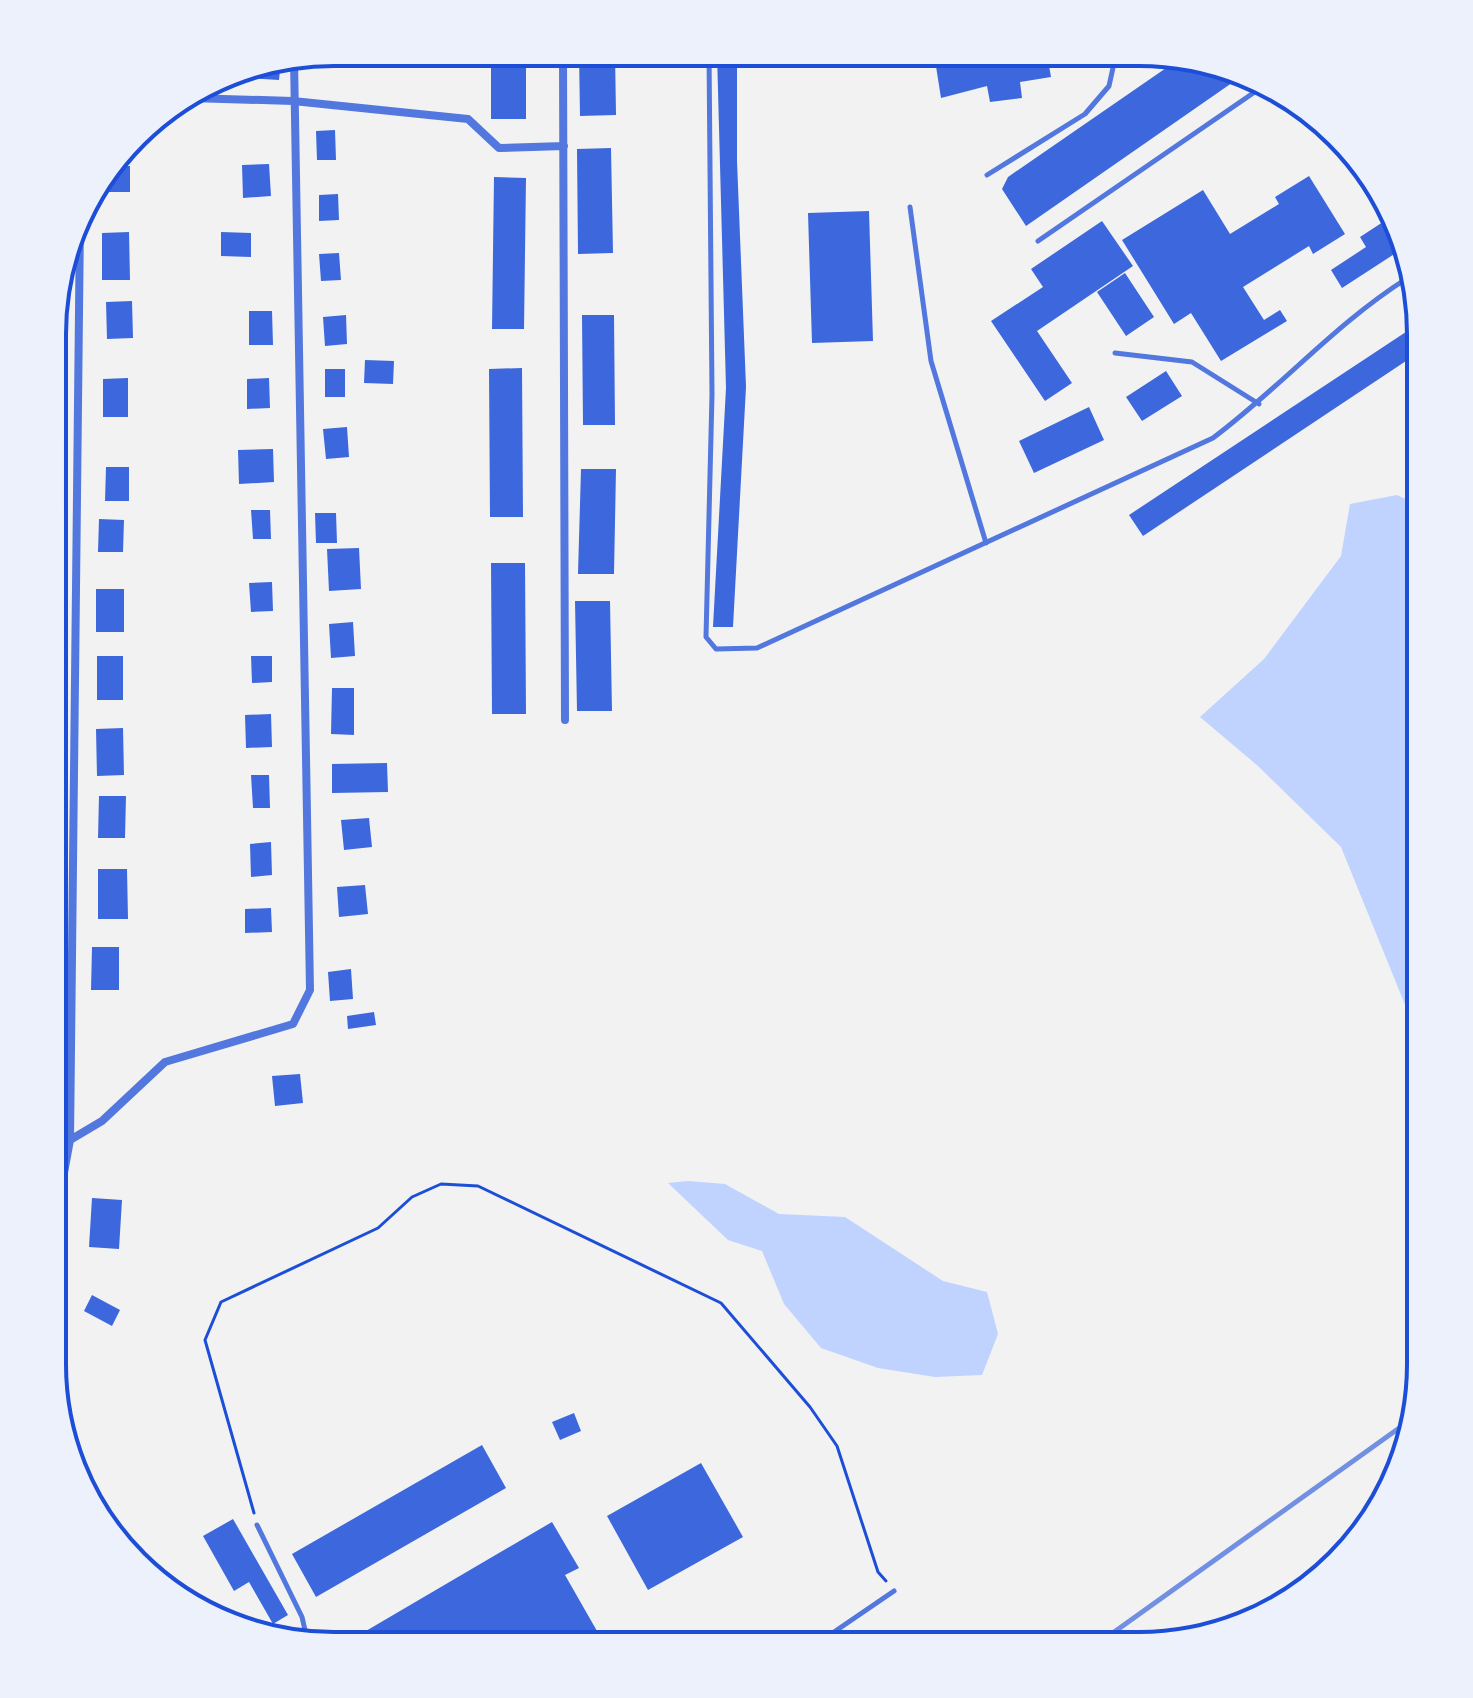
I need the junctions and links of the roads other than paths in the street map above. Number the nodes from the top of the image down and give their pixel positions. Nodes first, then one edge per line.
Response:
1 (563, 66) edge
2 (709, 66) edge
3 (1113, 66) edge
4 (294, 69) edge
5 (1254, 93) edge
6 (207, 98) edge
7 (293, 101) junction
8 (564, 146) junction
9 (987, 175) dead end
10 (910, 207) dead end
11 (1038, 241) dead end
12 (80, 251) edge
13 (1401, 282) edge
14 (1115, 353) dead end
15 (1259, 404) junction
16 (986, 543) junction
17 (565, 720) dead end
18 (70, 1140) junction
19 (66, 1156) edge
20 (257, 1525) road end
21 (894, 1591) road end
22 (305, 1630) edge
23 (835, 1631) edge

1 - 8 street
2 - 16 lane
3 - 9 lane
4 - 7 street
5 - 11 lane
6 - 7 street
7 - 8 street
7 - 18 street
8 - 17 street
10 - 16 lane
12 - 18 street
13 - 15 lane
14 - 15 lane
15 - 16 lane
18 - 19 street
20 - 22 lane
21 - 23 lane

